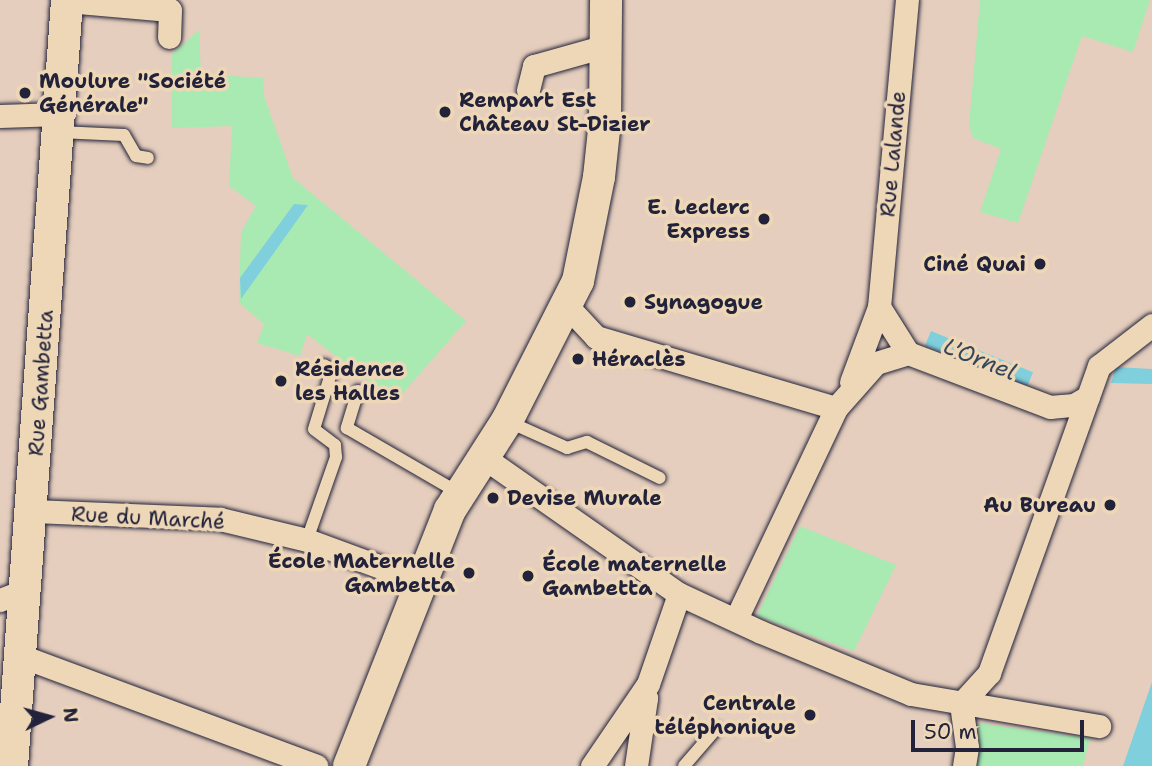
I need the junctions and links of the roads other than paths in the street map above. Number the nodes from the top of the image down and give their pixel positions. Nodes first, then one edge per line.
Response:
1 (606, 0) edge
2 (907, 0) edge
3 (67, 1) edge
4 (169, 37) dead end
5 (605, 46) junction
6 (528, 90) dead end
7 (0, 116) edge
8 (59, 123) junction
9 (148, 158) dead end
10 (568, 307) junction
11 (879, 307) junction
12 (1152, 325) edge
13 (553, 335) junction
14 (592, 335) junction
15 (908, 353) junction
16 (324, 365) dead end
17 (358, 391) dead end
18 (1088, 397) junction
19 (843, 400) junction
20 (507, 421) junction
21 (491, 462) junction
22 (660, 478) dead end
23 (461, 494) junction
24 (33, 511) junction
25 (307, 540) junction
26 (421, 582) junction
27 (679, 594) junction
28 (13, 595) edge
29 (736, 619) junction
30 (21, 656) junction
31 (961, 704) junction
32 (1098, 726) dead end
33 (716, 729) dead end
34 (12, 766) edge
35 (316, 766) edge
36 (349, 766) edge
37 (595, 766) edge
38 (636, 766) edge
39 (684, 766) edge
40 (964, 766) edge

1 - 5 main road
2 - 11 street, Rue Lalande
3 - 4 street
3 - 8 main road, Rue Gambetta
5 - 6 street
5 - 10 main road
7 - 8 street
8 - 9 lane
8 - 24 main road, Rue Gambetta
10 - 13 main road
10 - 14 street
11 - 15 street
11 - 19 street, Rue Lalande
12 - 18 street
13 - 14 street
13 - 20 main road
14 - 19 street
15 - 18 street
15 - 19 street
16 - 25 lane
17 - 23 lane
18 - 31 street
19 - 29 street
20 - 21 main road
20 - 22 lane
21 - 23 main road
21 - 27 street
23 - 26 main road
24 - 25 street, Rue du Marché
24 - 28 main road, Rue Gambetta
25 - 26 street, Rue du Marché
26 - 36 main road
27 - 29 street
27 - 37 street
28 - 30 main road, Rue Gambetta
29 - 31 street
30 - 34 main road, Rue Gambetta
30 - 35 street
31 - 32 street
31 - 40 street
33 - 39 lane
37 - 38 street

